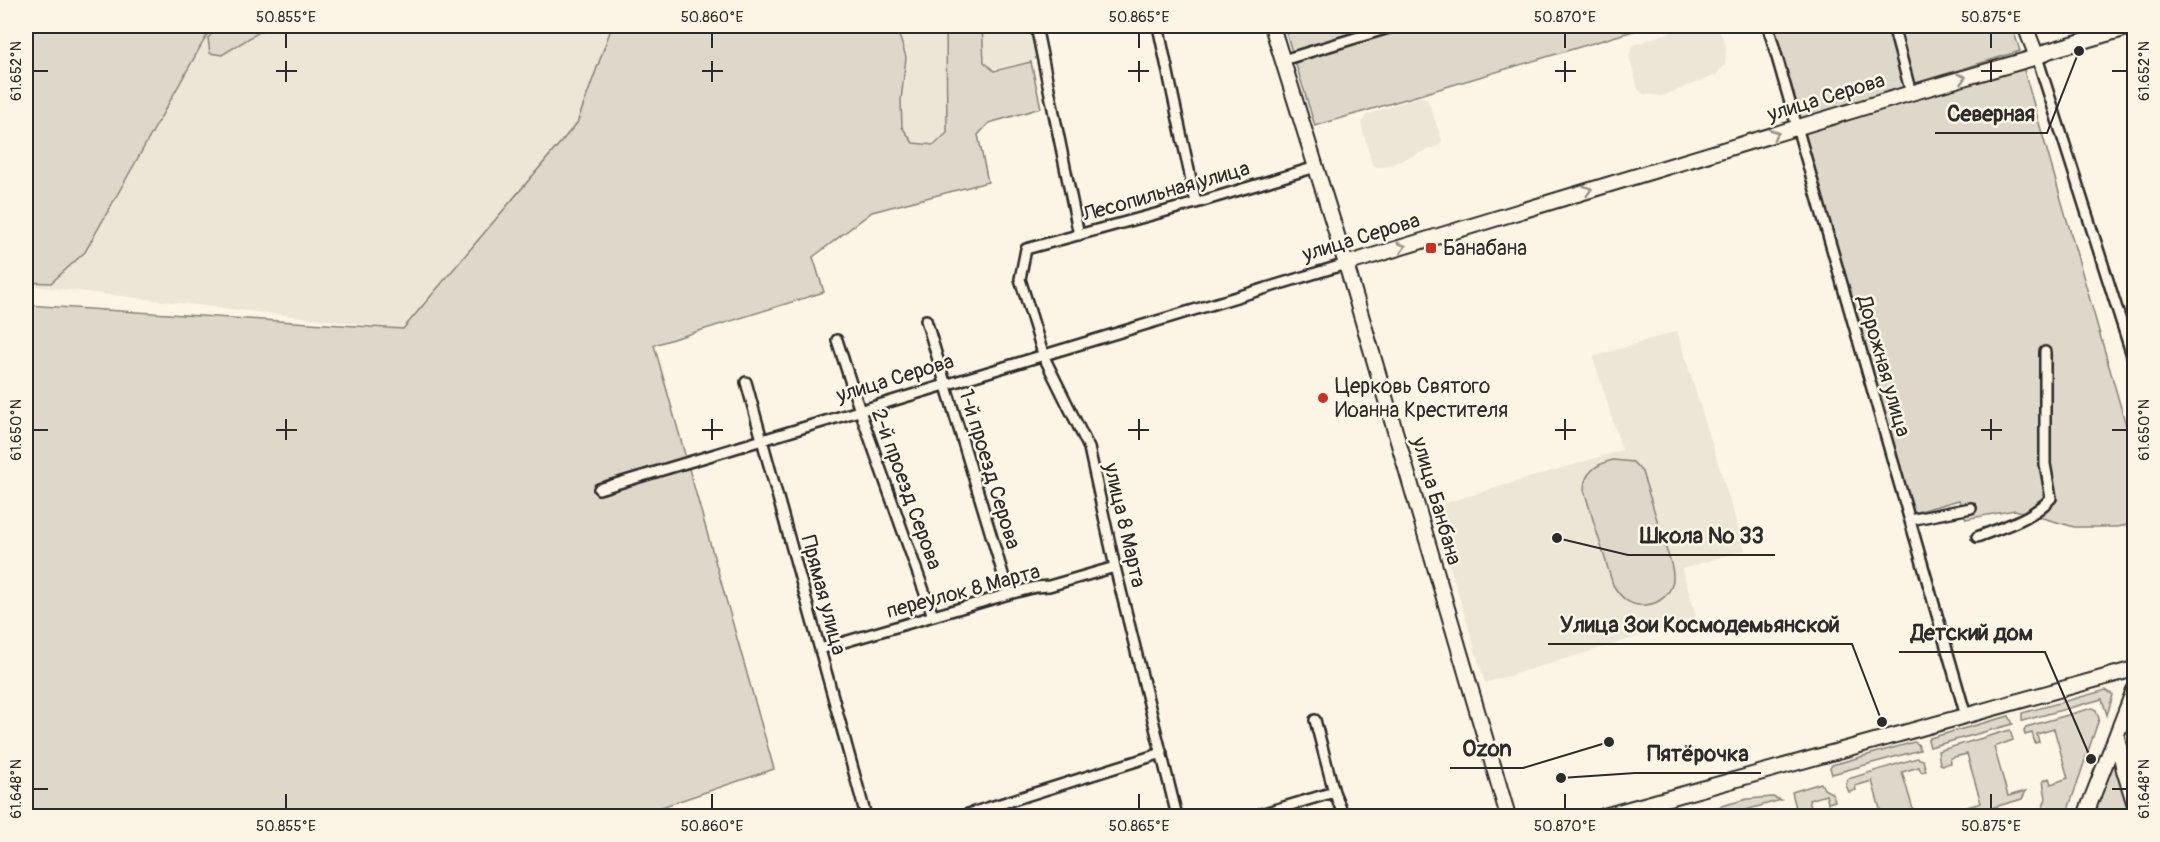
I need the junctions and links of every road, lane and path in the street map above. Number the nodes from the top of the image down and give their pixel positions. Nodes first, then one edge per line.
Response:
1 (1036, 26) edge
2 (1158, 26) edge
3 (1272, 26) edge
4 (1395, 26) edge
5 (1768, 26) edge
6 (1893, 26) edge
7 (2025, 26) edge
8 (2134, 26) edge
9 (2037, 57) junction
10 (1283, 60) junction
11 (1911, 93) junction
12 (1796, 128) junction
13 (1316, 167) junction
14 (1196, 203) junction
15 (1079, 235) junction
16 (1026, 249) joint
17 (1346, 264) junction
18 (926, 320) dead end
19 (837, 340) dead end
20 (2045, 352) dead end
21 (1044, 357) junction
22 (2134, 362) edge
23 (746, 382) dead end
24 (946, 384) junction
25 (860, 411) junction
26 (762, 440) junction
27 (599, 489) dead end
28 (1971, 508) dead end
29 (1910, 520) junction
30 (1977, 537) dead end
31 (1115, 567) junction
32 (1009, 594) junction
33 (933, 616) junction
34 (820, 649) junction
35 (2134, 669) edge
36 (2134, 690) edge
37 (1966, 716) junction
38 (1315, 720) dead end
39 (2116, 736) junction
40 (1162, 753) junction
41 (1334, 792) junction
42 (2134, 802) edge
43 (866, 816) edge
44 (962, 816) edge
45 (1177, 816) edge
46 (1254, 816) edge
47 (1344, 816) edge
48 (1508, 816) edge
49 (1604, 816) edge
50 (2085, 816) edge

1 - 15 street
2 - 14 street
3 - 10 street, улица Банбана
4 - 10 street
5 - 12 street, Дорожная улица
6 - 11 street
7 - 9 street
8 - 9 street, улица Серова
11 -> 9 street, улица Серова
9 - 22 street
10 - 13 street, улица Банбана
11 - 12 street, улица Серова
17 -> 12 street, улица Серова
12 - 29 street, Дорожная улица
13 - 14 street, Лесопильная улица
13 - 17 street, улица Банбана
14 - 15 street, Лесопильная улица
15 - 16 street, Лесопильная улица
16 - 21 street, улица 8 Марта
17 - 21 street, улица Серова
17 - 48 street, улица Банбана
18 - 24 street, 1-й проезд Серова
19 - 25 street, 2-й проезд Серова
20 - 30 street
21 - 24 street, улица Серова
21 - 31 street, улица 8 Марта
23 - 26 street, Прямая улица
24 - 25 street, улица Серова
24 - 32 street, 1-й проезд Серова
25 - 26 street, улица Серова
25 - 33 street, 2-й проезд Серова
26 - 27 street, улица Серова
26 - 34 street, Прямая улица
28 - 29 street
29 - 37 street, Дорожная улица
31 - 32 street, переулок 8 Марта
31 - 40 street, улица 8 Марта
32 - 33 street, переулок 8 Марта
33 - 34 street, переулок 8 Марта
34 - 43 street, Прямая улица
35 - 37 street
36 - 39 street
37 - 49 street
38 - 41 street
39 - 42 street
39 - 50 street
40 - 44 street
40 - 45 street, улица 8 Марта
41 - 46 street
41 - 47 street

